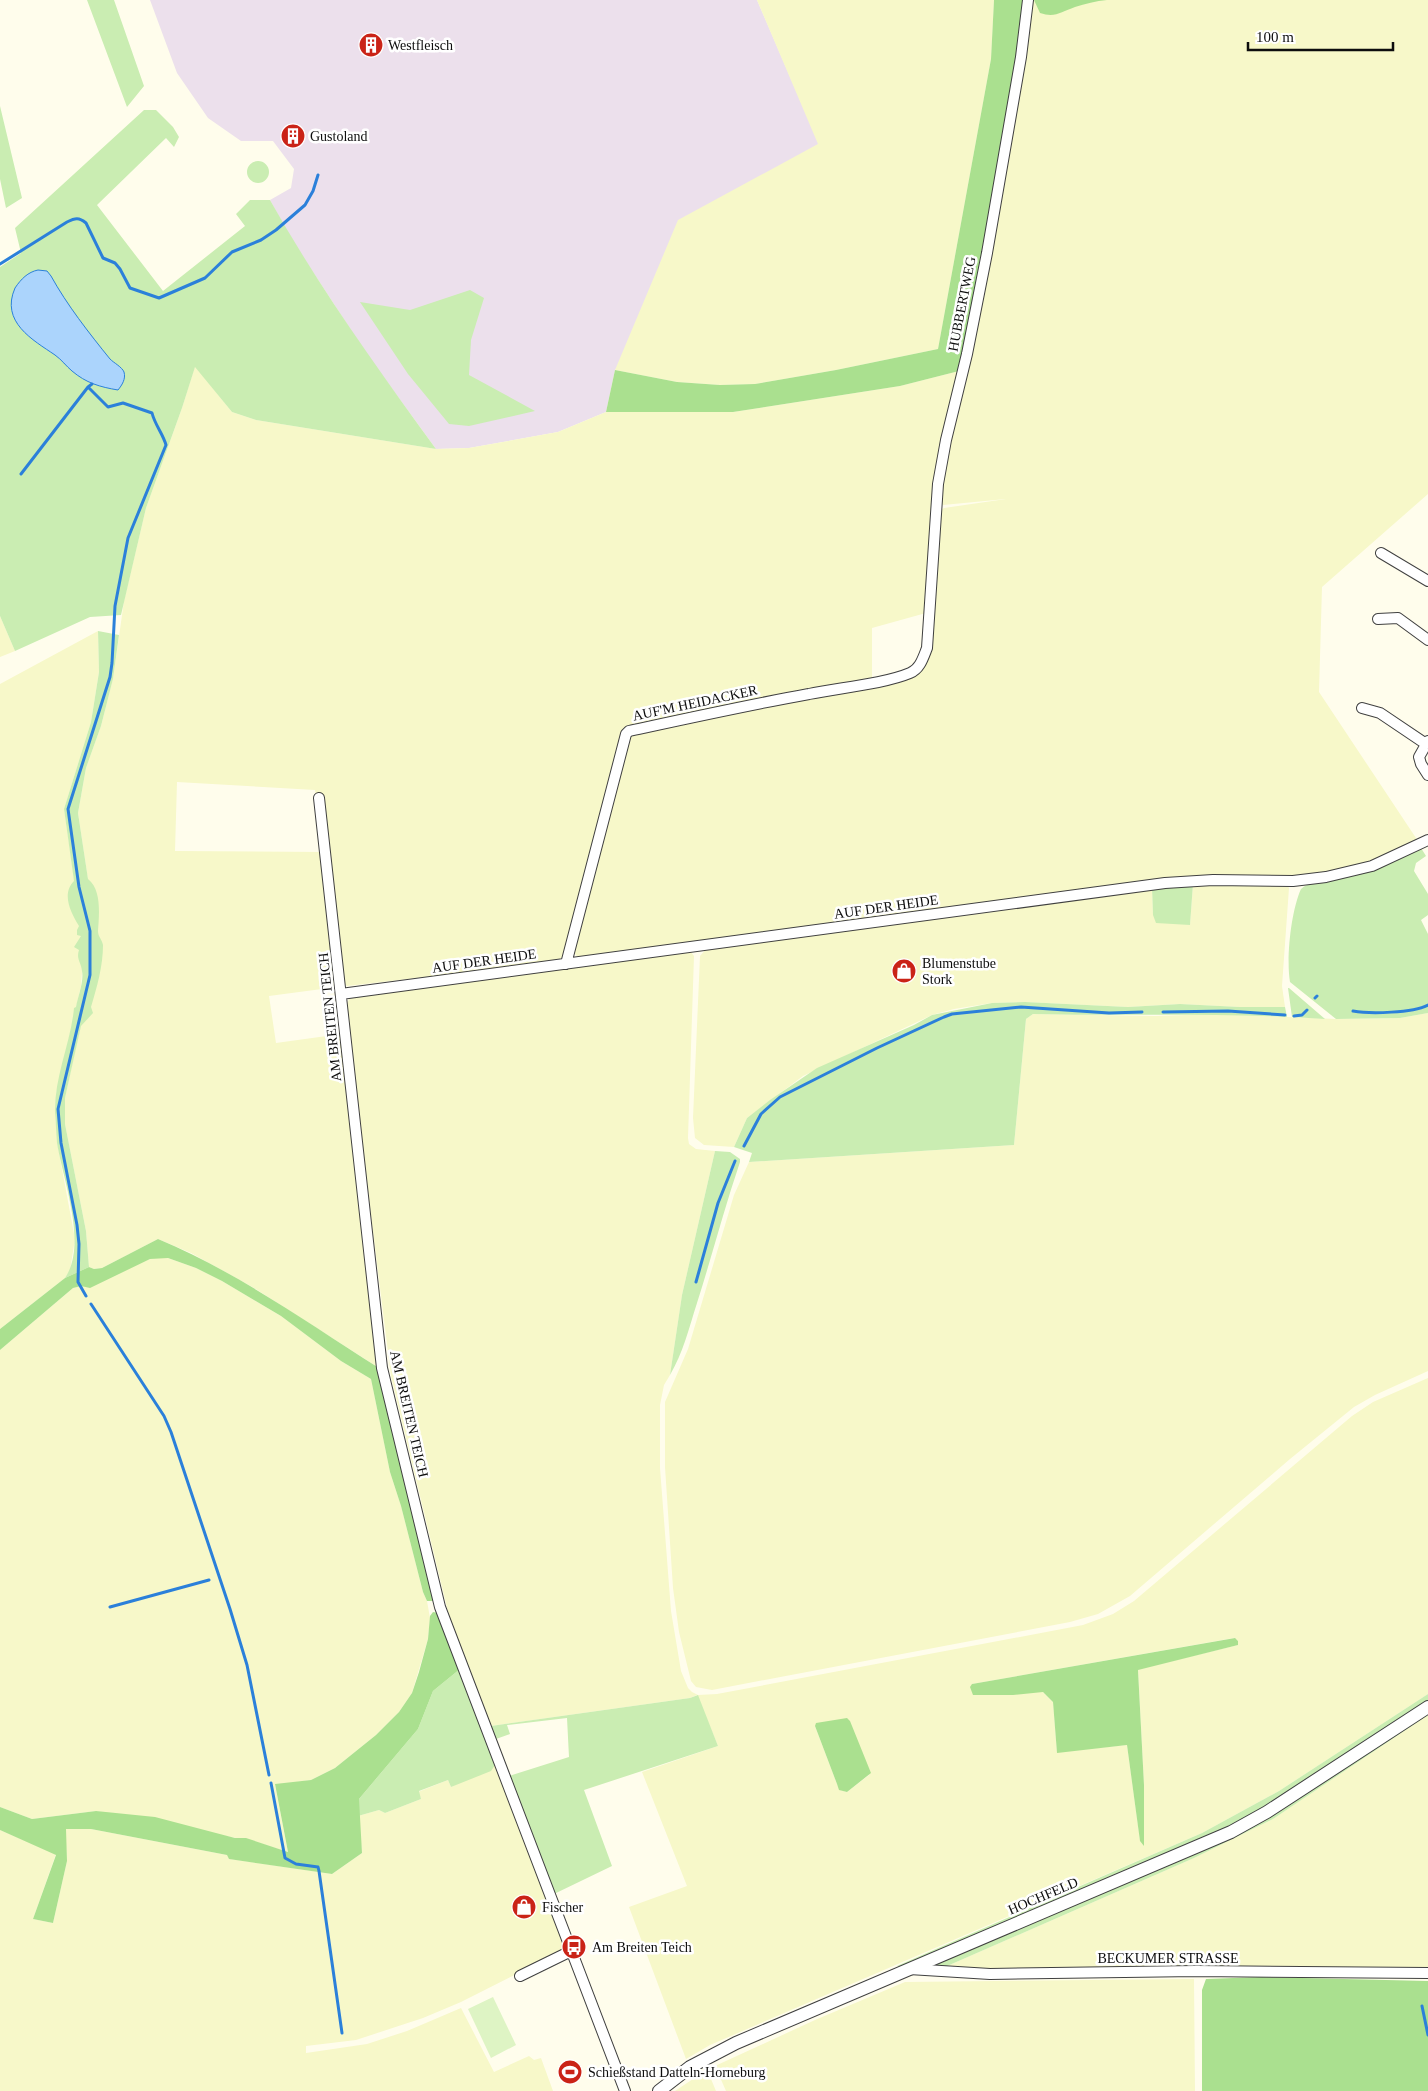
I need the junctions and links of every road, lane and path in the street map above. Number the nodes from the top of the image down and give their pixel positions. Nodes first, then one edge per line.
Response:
1 (1028, 0) edge
2 (1381, 554) dead end
3 (1428, 581) edge
4 (930, 614) joint
5 (1378, 619) dead end
6 (1428, 640) edge
7 (1362, 708) dead end
8 (1427, 743) edge
9 (1428, 775) edge
10 (319, 798) dead end
11 (1428, 840) edge
12 (566, 964) junction
13 (342, 994) junction
14 (1428, 1707) edge
15 (571, 1951) junction
16 (908, 1969) junction
17 (1428, 1973) edge
18 (520, 1976) dead end
19 (625, 2091) edge
20 (659, 2091) edge

1 - 4 street, HUBBERTWEG
2 - 3 street
4 - 12 street, AUF'M HEIDACKER
5 - 6 street
7 - 8 street
8 - 9 street
10 - 13 street, AM BREITEN TEICH
11 - 12 street, AUF DER HEIDE
12 - 13 street, AUF DER HEIDE
13 - 15 street, AM BREITEN TEICH
14 - 16 street, HOCHFELD
15 - 18 street
15 - 19 street, AM BREITEN TEICH
16 - 17 street, BECKUMER STRASSE
16 - 20 street, HOCHFELD

